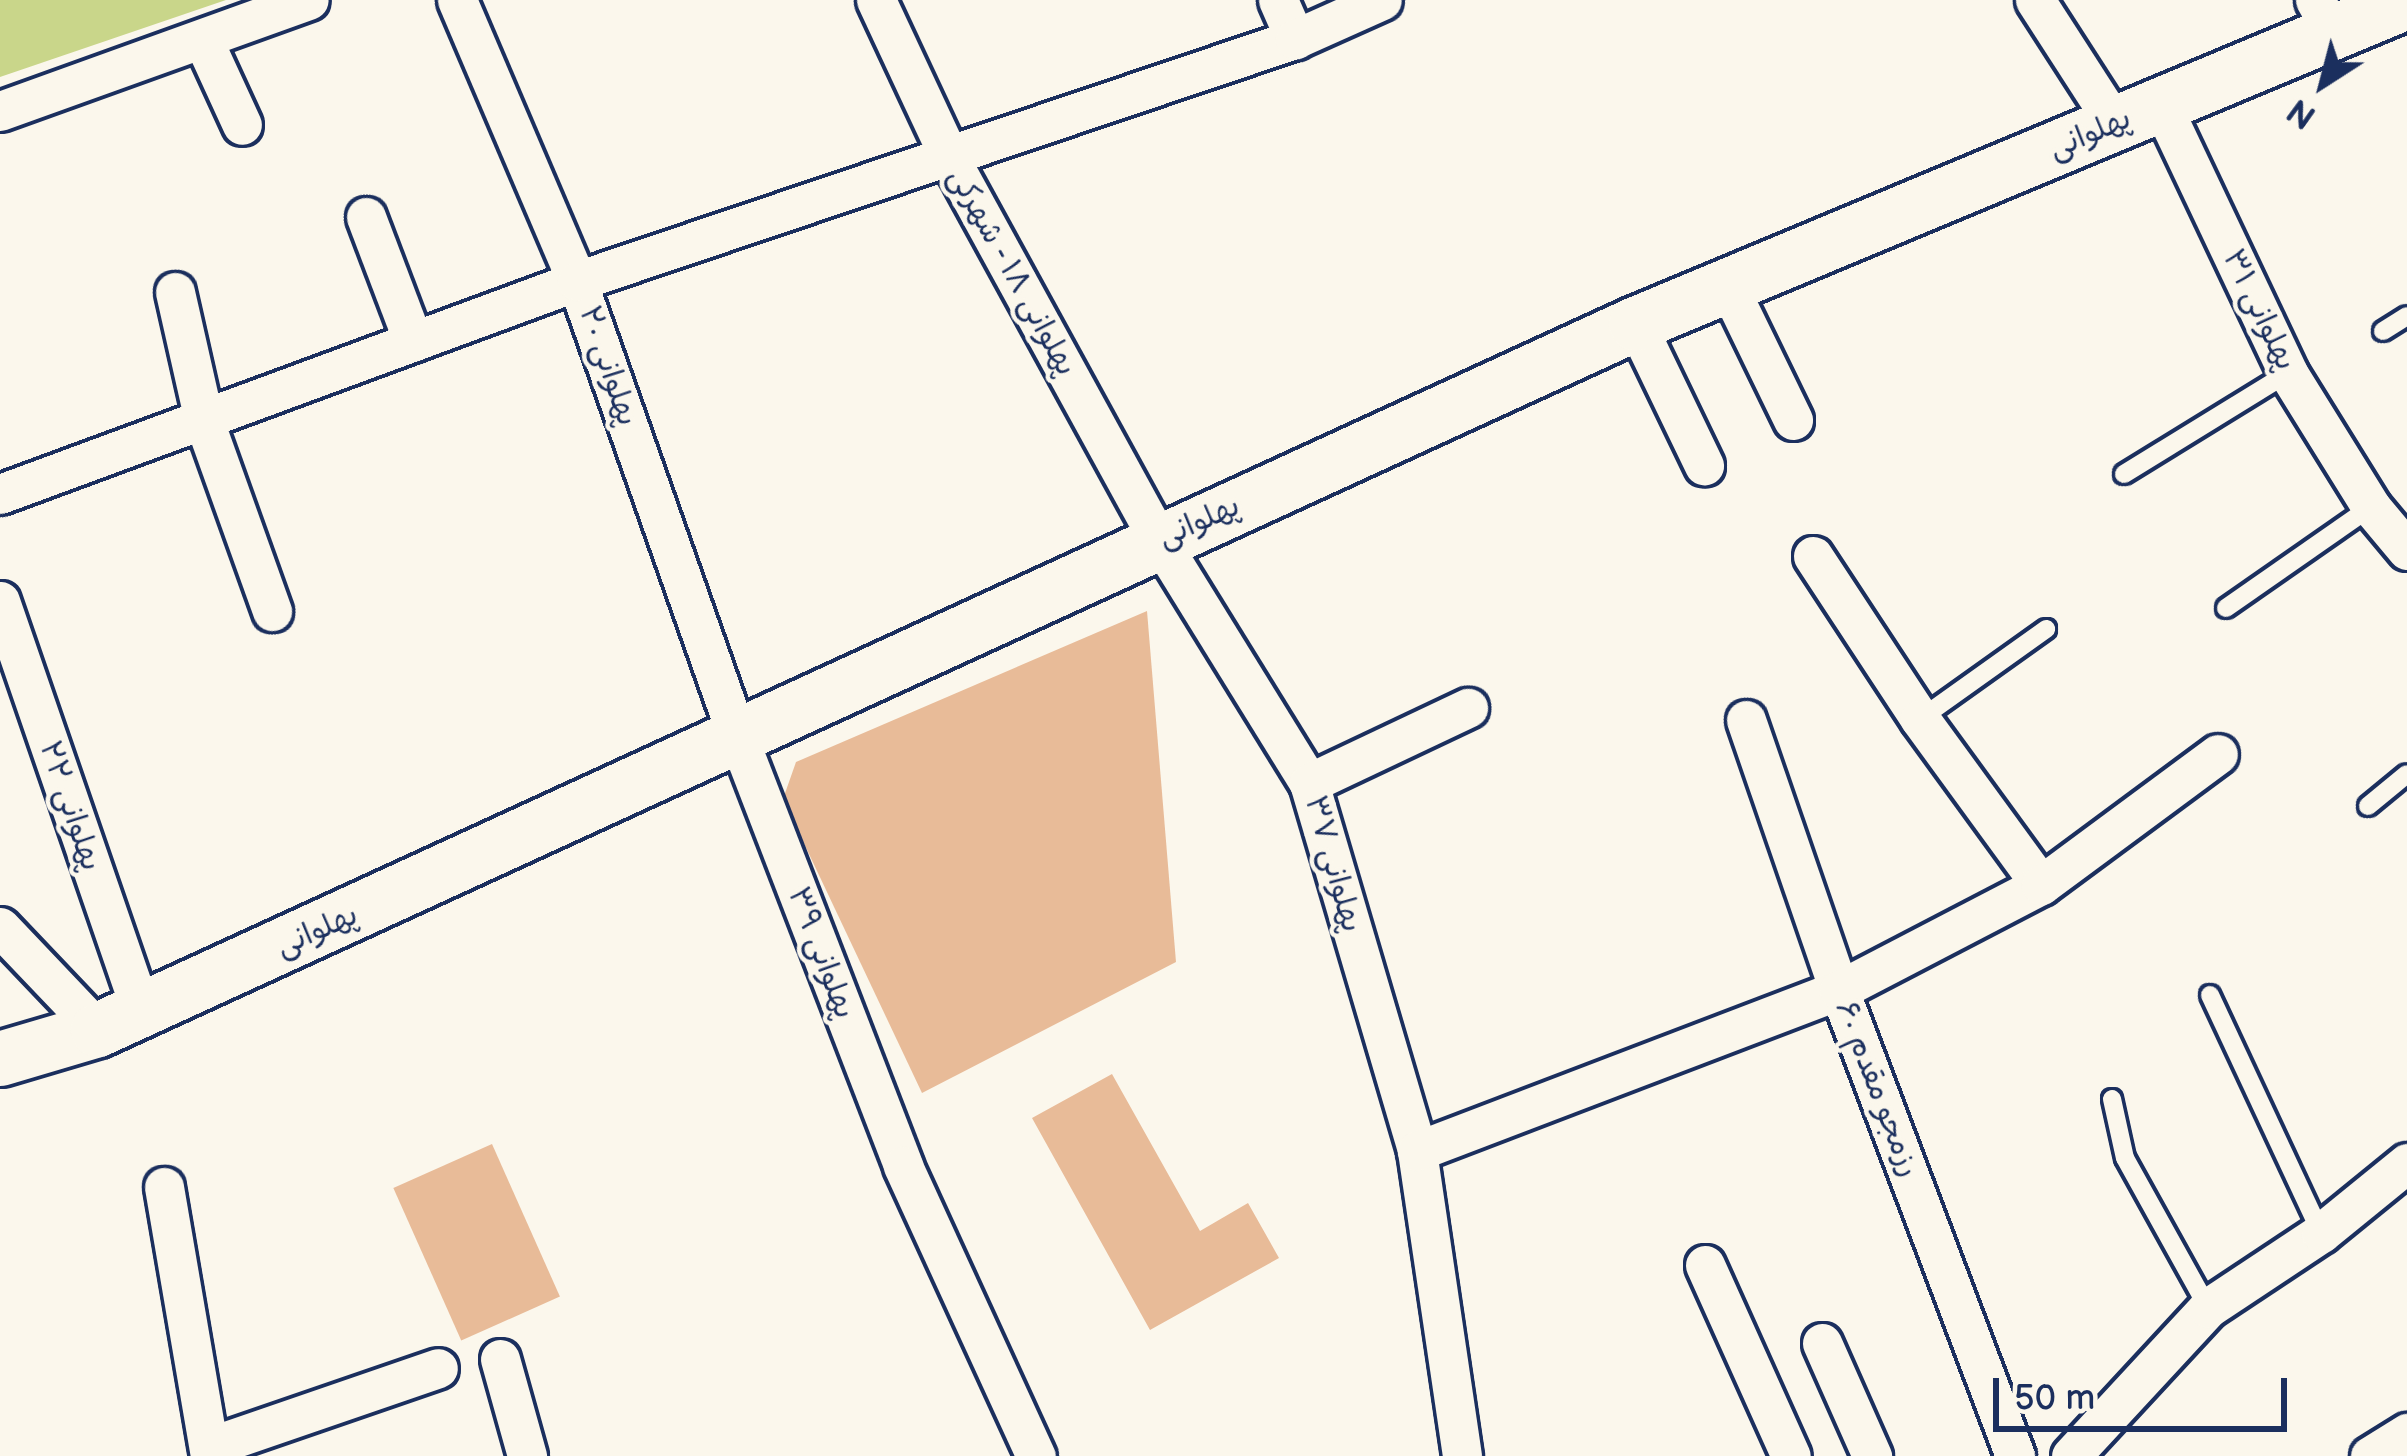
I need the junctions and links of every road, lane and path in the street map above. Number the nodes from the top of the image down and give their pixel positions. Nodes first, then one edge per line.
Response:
1 (309, 0) edge
2 (457, 0) edge
3 (876, 0) edge
4 (1278, 0) edge
5 (1382, 0) edge
6 (2036, 0) edge
7 (2405, 6) edge
8 (2324, 16) edge
9 (1295, 39) junction
10 (204, 42) junction
11 (0, 111) edge
12 (2138, 114) junction
13 (242, 125) dead end
14 (950, 159) junction
15 (366, 217) dead end
16 (578, 280) junction
17 (1728, 286) junction
18 (175, 292) dead end
19 (2407, 316) edge
20 (1636, 324) junction
21 (2383, 331) dead end
22 (413, 341) junction
23 (2288, 373) junction
24 (1793, 420) dead end
25 (204, 422) junction
26 (1704, 465) dead end
27 (2124, 474) dead end
28 (0, 494) edge
29 (2372, 507) junction
30 (1160, 540) junction
31 (2407, 550) edge
32 (1813, 556) dead end
33 (0, 601) edge
34 (2226, 608) dead end
35 (272, 611) dead end
36 (2045, 628) dead end
37 (1468, 708) dead end
38 (1920, 719) junction
39 (1746, 720) dead end
40 (739, 740) junction
41 (2218, 754) dead end
42 (2407, 774) edge
43 (1310, 783) junction
44 (2368, 806) dead end
45 (2041, 885) junction
46 (0, 927) edge
47 (1839, 990) junction
48 (2210, 995) dead end
49 (119, 1020) junction
50 (0, 1059) edge
51 (2112, 1099) dead end
52 (1417, 1151) junction
53 (2407, 1162) edge
54 (164, 1186) dead end
55 (2321, 1233) junction
56 (1705, 1265) dead end
57 (2208, 1307) junction
58 (1822, 1343) dead end
59 (500, 1359) dead end
60 (438, 1368) dead end
61 (2407, 1433) edge
62 (210, 1452) edge
63 (527, 1456) edge
64 (1036, 1456) edge
65 (1462, 1456) edge
66 (1791, 1456) edge
67 (1872, 1456) edge
68 (2015, 1456) edge
69 (2071, 1456) edge
70 (2370, 1456) edge

1 - 10 street
2 - 16 street, پهلوانی ۲۰
3 - 14 street, پهلوانی ۱۸ - شهرکی
4 - 9 street
5 - 9 street
6 - 12 street, پهلوانی ۳۱
7 - 8 street, پهلوانی
8 - 12 street, پهلوانی
9 - 14 street
10 - 11 street
10 - 13 street
12 - 17 street, پهلوانی
12 - 23 street, پهلوانی ۳۱
14 - 16 street
14 - 30 street, پهلوانی ۱۸ - شهرکی
15 - 22 street
16 - 22 street
16 - 40 street, پهلوانی ۲۰
17 - 20 street, پهلوانی
17 - 24 street
18 - 25 street
19 - 21 lane
20 - 26 street
20 - 30 street, پهلوانی
22 - 25 street
23 - 27 lane
23 - 29 street, پهلوانی ۳۱
25 - 28 street
25 - 35 street
29 - 31 street, پهلوانی ۳۱
29 - 34 lane
30 - 40 street, پهلوانی
30 - 43 street, پهلوانی ۳۷
32 - 38 street
33 - 49 street, پهلوانی ۲۲
36 - 38 lane
37 - 43 street
38 - 45 street
39 - 47 street, رزمجو مقدم ۶۰
40 - 49 street, پهلوانی
40 - 64 street, پهلوانی ۳۹
41 - 45 street
42 - 44 lane
43 - 52 street, پهلوانی ۳۷
45 - 47 street
46 - 49 street
47 - 52 street
47 - 68 street, رزمجو مقدم ۶۰
48 - 55 lane
49 - 50 street, پهلوانی
51 - 57 lane
52 - 65 street, پهلوانی ۳۷
53 - 55 street
54 - 62 street
55 - 57 street
56 - 66 street
57 - 69 street
58 - 67 street
59 - 63 street
60 - 62 street
61 - 70 street

